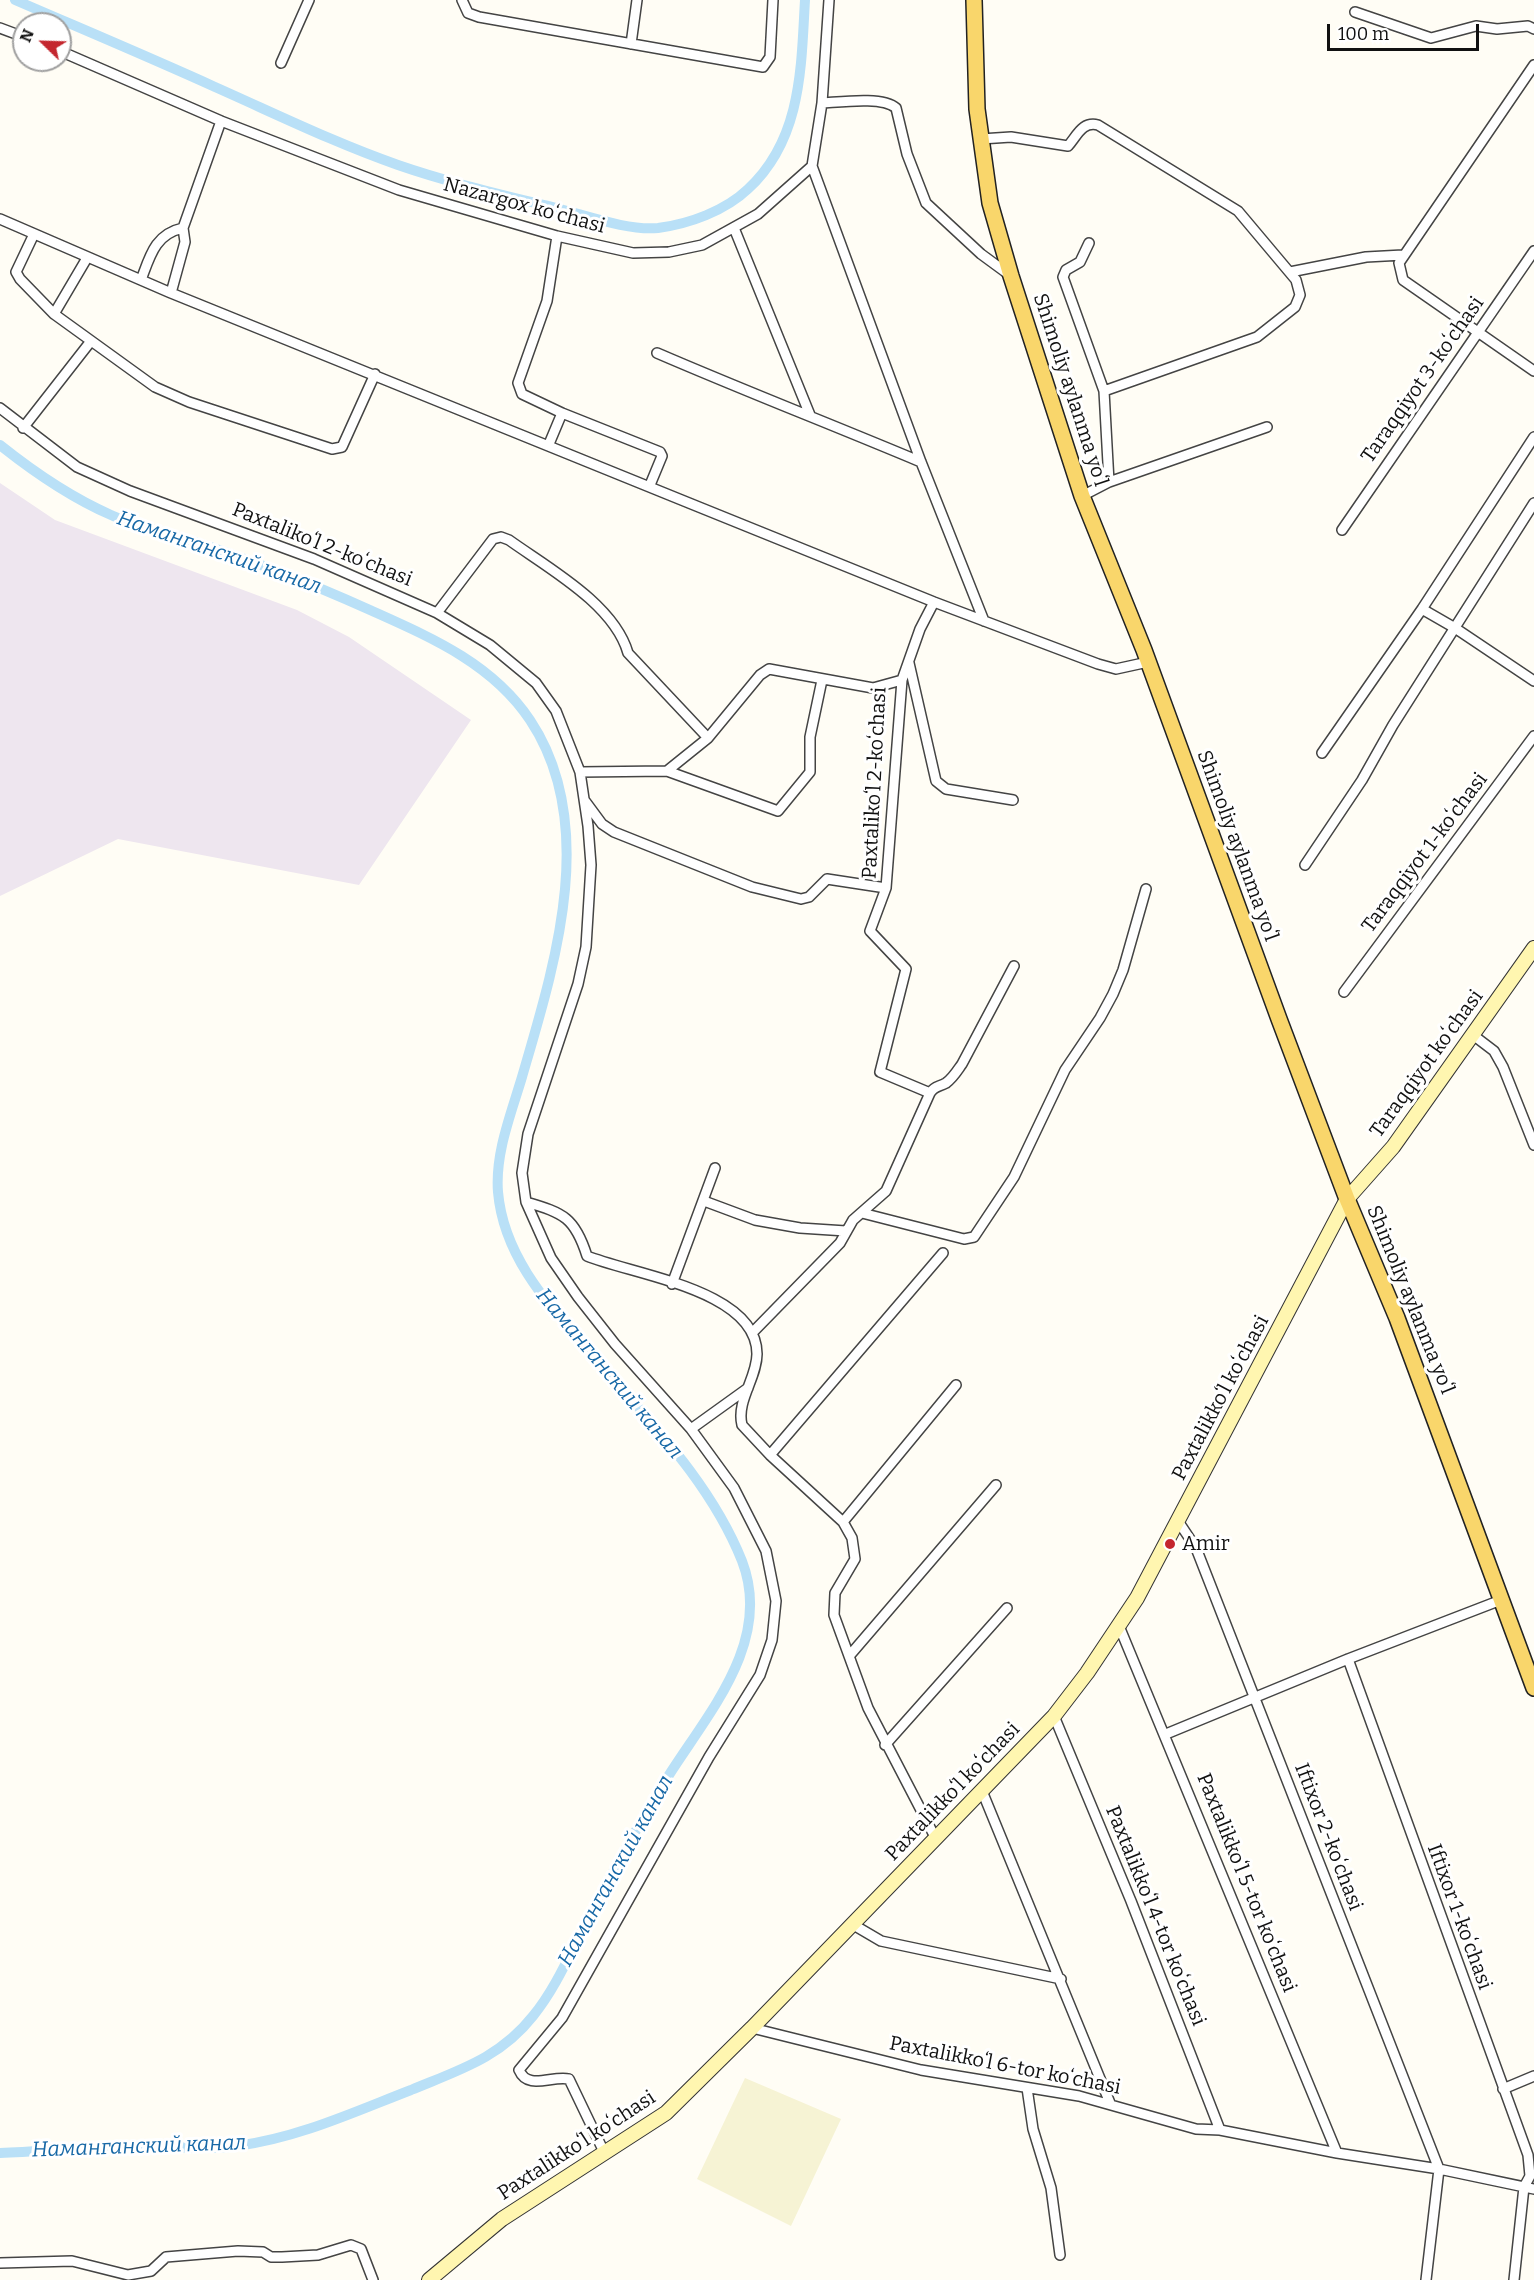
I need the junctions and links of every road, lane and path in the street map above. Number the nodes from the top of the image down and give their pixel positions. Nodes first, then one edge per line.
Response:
1 (309, 0) edge
2 (462, 0) edge
3 (637, 0) edge
4 (773, 0) edge
5 (830, 0) edge
6 (974, 0) edge
7 (1355, 12) dead end
8 (1534, 29) edge
9 (631, 44) junction
10 (72, 56) edge
11 (281, 63) dead end
12 (1534, 65) edge
13 (822, 103) junction
14 (222, 121) junction
15 (981, 139) junction
16 (812, 166) junction
17 (0, 219) edge
18 (183, 228) junction
19 (734, 228) junction
20 (34, 234) junction
21 (557, 236) junction
22 (1089, 243) dead end
23 (1534, 251) edge
24 (1403, 255) junction
25 (87, 258) junction
26 (1290, 272) junction
27 (1011, 276) junction
28 (141, 280) junction
29 (171, 293) junction
30 (54, 314) junction
31 (1477, 332) junction
32 (91, 341) junction
33 (657, 354) dead end
34 (1534, 371) edge
35 (375, 374) junction
36 (1104, 391) junction
37 (0, 408) edge
38 (562, 413) junction
39 (810, 416) junction
40 (1267, 427) dead end
41 (23, 428) junction
42 (1534, 438) edge
43 (549, 444) junction
44 (921, 462) junction
45 (1109, 482) junction
46 (650, 485) junction
47 (1082, 496) junction
48 (1534, 503) edge
49 (1342, 530) dead end
50 (934, 602) junction
51 (1422, 609) junction
52 (437, 613) junction
53 (984, 621) junction
54 (1455, 628) junction
55 (1148, 662) junction
56 (909, 663) junction
57 (822, 680) junction
58 (902, 680) junction
59 (1534, 681) edge
60 (1534, 736) edge
61 (708, 738) junction
62 (1322, 753) dead end
63 (667, 771) junction
64 (580, 772) junction
65 (584, 799) junction
66 (1013, 800) dead end
67 (1305, 865) dead end
68 (886, 888) junction
69 (1146, 889) dead end
70 (1534, 948) edge
71 (1014, 966) dead end
72 (1344, 992) dead end
73 (1473, 1035) junction
74 (930, 1093) junction
75 (1534, 1145) edge
76 (715, 1168) dead end
77 (1347, 1199) junction
78 (526, 1202) junction
79 (702, 1206) junction
80 (862, 1213) junction
81 (846, 1231) junction
82 (943, 1253) dead end
83 (672, 1284) junction
84 (753, 1332) junction
85 (956, 1385) dead end
86 (749, 1387) junction
87 (692, 1429) junction
88 (770, 1455) junction
89 (996, 1485) dead end
90 (1178, 1521) junction
91 (843, 1522) junction
92 (1501, 1600) junction
93 (1007, 1608) dead end
94 (1119, 1626) junction
95 (850, 1655) junction
96 (1348, 1659) junction
97 (1534, 1688) edge
98 (1254, 1698) junction
99 (1054, 1716) junction
100 (1166, 1734) junction
101 (885, 1745) junction
102 (982, 1791) junction
103 (936, 1839) junction
104 (852, 1924) junction
105 (1061, 1979) junction
106 (752, 2028) junction
107 (1534, 2076) edge
108 (1027, 2088) junction
109 (1503, 2089) junction
110 (1110, 2103) junction
111 (1220, 2130) junction
112 (604, 2152) junction
113 (1337, 2153) junction
114 (1439, 2169) junction
115 (1524, 2187) junction
116 (1534, 2189) edge
117 (1060, 2255) dead end
118 (0, 2263) edge
119 (372, 2280) edge
120 (429, 2280) edge
121 (1426, 2280) edge
122 (1514, 2280) edge

1 - 11 street
2 - 9 street
3 - 9 street
4 - 9 street
5 - 13 street
6 - 15 main road, Shimoliy aylanma yoʻl
7 - 8 street
10 - 14 street, Nazargox koʻchasi
12 - 24 street
13 - 16 street
13 - 27 street
14 - 18 street
14 - 21 street, Nazargox koʻchasi
15 - 26 street
15 - 27 main road, Shimoliy aylanma yoʻl
16 - 19 street, Nazargox koʻchasi
16 - 44 street
17 - 20 street
18 - 28 street
18 - 29 street
19 - 21 street, Nazargox koʻchasi
19 - 39 street
20 - 25 street
20 - 30 street
21 - 38 street
22 - 36 street
23 - 31 street, Taraqqiyot 3-koʻchasi
24 - 26 street
24 - 31 street
25 - 28 street
25 - 30 street
26 - 36 street
27 - 47 main road, Shimoliy aylanma yoʻl
28 - 29 street
29 - 35 street
30 - 32 street
31 - 34 street
31 - 49 street, Taraqqiyot 3-koʻchasi
32 - 35 street
32 - 41 street
33 - 39 street
35 - 43 street
36 - 45 street
37 - 41 street, Paxtalikoʻl 2-koʻchasi
38 - 43 street
38 - 46 street
39 - 44 street
40 - 45 street
41 - 52 street, Paxtalikoʻl 2-koʻchasi
42 - 51 street
43 - 46 street
44 - 53 street
45 - 47 street
46 - 50 street
47 - 55 main road, Shimoliy aylanma yoʻl
48 - 54 street
50 - 53 street
50 - 56 street
51 - 54 street
51 - 62 street
52 - 61 street
52 - 64 street, Paxtalikoʻl 2-koʻchasi
53 - 55 street
54 - 59 street
54 - 67 street
55 - 77 main road, Shimoliy aylanma yoʻl
56 - 58 street
56 - 66 street
57 - 58 street, Paxtalikoʻl 2-koʻchasi
57 - 61 street, Paxtalikoʻl 2-koʻchasi
57 - 63 street
58 - 68 street, Paxtalikoʻl 2-koʻchasi
60 - 72 street, Taraqqiyot 1-koʻchasi
61 - 63 street, Paxtalikoʻl 2-koʻchasi
63 - 64 street
64 - 65 street, Paxtalikoʻl 2-koʻchasi
65 - 68 street, Paxtalikoʻl 2-koʻchasi
65 - 78 street
68 - 74 street
69 - 80 street
70 - 73 street, Taraqqiyot koʻchasi
71 - 74 street
73 - 75 street
73 - 77 street, Taraqqiyot koʻchasi
74 - 80 street
76 - 79 street
77 - 90 street, Paxtalikkoʻl koʻchasi
77 - 92 main road, Shimoliy aylanma yoʻl
78 - 83 street
78 - 87 street
79 - 81 street
79 - 83 street
80 - 81 street
81 - 84 street
82 - 88 street
83 - 84 street
84 - 86 street
85 - 91 street
86 - 87 street
86 - 88 street
87 - 112 street
88 - 91 street
89 - 95 street
90 - 94 street, Paxtalikkoʻl koʻchasi
90 - 98 street, Iftixor 2-koʻchasi
91 - 95 street
92 - 96 street
92 - 97 main road, Shimoliy aylanma yoʻl
93 - 101 street
94 - 99 street, Paxtalikkoʻl koʻchasi
94 - 100 street, Paxtalikkoʻl 5-tor koʻchasi
95 - 101 street
96 - 98 street
96 - 109 street, Iftixor 1-koʻchasi
98 - 100 street
98 - 114 street, Iftixor 2-koʻchasi
99 - 102 street, Paxtalikkoʻl koʻchasi
99 - 111 street, Paxtalikkoʻl 4-tor koʻchasi
100 - 113 street, Paxtalikkoʻl 5-tor koʻchasi
101 - 103 street
102 - 103 street, Paxtalikkoʻl koʻchasi
102 - 105 street
103 - 104 street, Paxtalikkoʻl koʻchasi
104 - 105 street
104 - 106 street, Paxtalikkoʻl koʻchasi
105 - 110 street
106 - 108 street, Paxtalikkoʻl 6-tor koʻchasi
106 - 112 street, Paxtalikkoʻl koʻchasi
107 - 109 street
108 - 110 street, Paxtalikkoʻl 6-tor koʻchasi
108 - 117 street
109 - 115 street, Iftixor 1-koʻchasi
110 - 111 street, Paxtalikkoʻl 6-tor koʻchasi
111 - 113 street, Paxtalikkoʻl 6-tor koʻchasi
112 - 120 street, Paxtalikkoʻl koʻchasi
113 - 114 street, Paxtalikkoʻl 6-tor koʻchasi
114 - 115 street, Paxtalikkoʻl 6-tor koʻchasi
114 - 121 street
115 - 116 street, Paxtalikkoʻl 6-tor koʻchasi
115 - 122 street, Iftixor 1-koʻchasi
118 - 119 street

